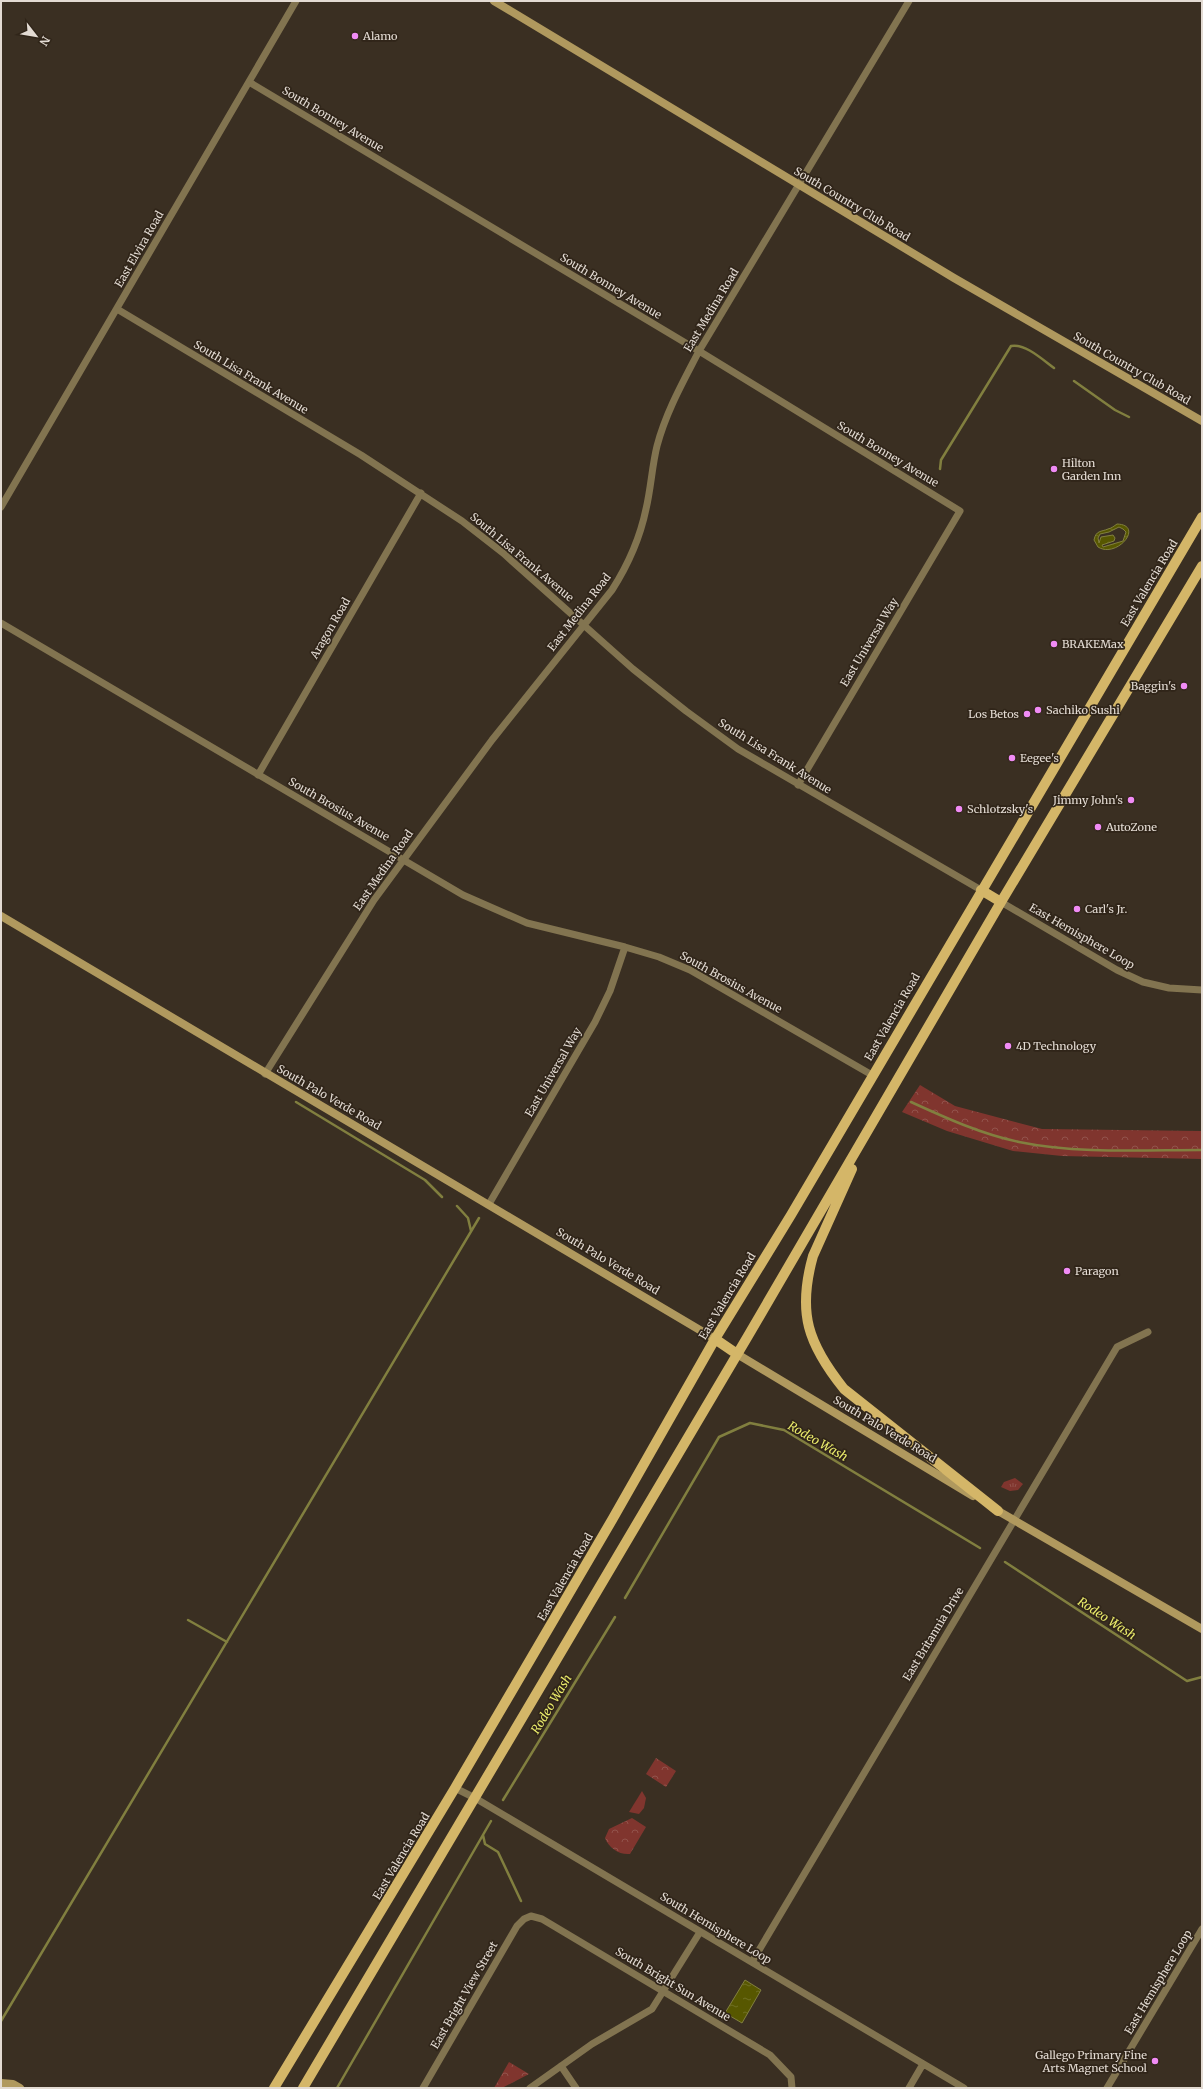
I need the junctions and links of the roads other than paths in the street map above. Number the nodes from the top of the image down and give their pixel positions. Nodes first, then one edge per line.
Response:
1 (296, 1) edge
2 (494, 1) edge
3 (909, 1) edge
4 (248, 82) junction
5 (799, 185) junction
6 (117, 309) junction
7 (699, 351) junction
8 (1202, 421) edge
9 (421, 493) junction
10 (1, 507) edge
11 (960, 511) joint
12 (1202, 517) edge
13 (1202, 566) edge
14 (1, 623) edge
15 (584, 625) junction
16 (258, 775) junction
17 (798, 785) junction
18 (403, 859) junction
19 (981, 890) junction
20 (1001, 902) junction
21 (1, 916) edge
22 (625, 946) junction
23 (1202, 990) edge
24 (265, 1074) junction
25 (872, 1075) junction
26 (872, 1123) junction
27 (489, 1204) junction
28 (1148, 1332) dead end
29 (715, 1339) junction
30 (737, 1354) junction
31 (998, 1511) junction
32 (1013, 1520) junction
33 (1202, 1629) edge
34 (455, 1788) junction
35 (474, 1798) junction
36 (526, 1914) joint
37 (1202, 1929) edge
38 (700, 1932) junction
39 (752, 1962) junction
40 (664, 1992) junction
41 (923, 2064) junction
42 (561, 2066) junction
43 (1, 2083) edge
44 (20, 2088) edge
45 (274, 2088) edge
46 (304, 2088) edge
47 (424, 2088) edge
48 (530, 2088) edge
49 (576, 2088) edge
50 (792, 2088) edge
51 (909, 2088) edge
52 (964, 2088) edge
53 (1108, 2088) edge

1 - 4 street, East Elvira Road
2 - 5 street, South Country Club Road
3 - 5 street, East Medina Road
4 - 6 street, East Elvira Road
4 - 7 street, South Bonney Avenue
5 - 7 street, East Medina Road
5 - 8 street, South Country Club Road
6 - 9 street, South Lisa Frank Avenue
6 - 10 street, East Elvira Road
7 - 11 street, South Bonney Avenue
7 - 15 street, East Medina Road
9 - 15 street, South Lisa Frank Avenue
9 - 16 street, Aragon Road
11 - 17 street, East Universal Way
12 - 19 main road, East Valencia Road
13 - 20 main road
14 - 16 street, South Brosius Avenue
15 - 17 street, South Lisa Frank Avenue
15 - 18 street, East Medina Road
16 - 18 street, South Brosius Avenue
17 - 19 street, South Lisa Frank Avenue
18 - 22 street, South Brosius Avenue
18 - 24 street, East Medina Road
19 - 20 main road
19 - 25 main road, East Valencia Road
20 - 23 street, East Hemisphere Loop
20 - 26 main road
21 - 24 street, South Palo Verde Road
22 - 25 street, South Brosius Avenue
22 - 27 street, East Universal Way
24 - 27 street, South Palo Verde Road
25 - 29 main road, East Valencia Road
26 - 30 main road
26 - 31 main road
27 - 29 street, South Palo Verde Road
28 - 32 street, East Britannia Drive
29 - 30 main road, South Palo Verde Road
29 - 34 main road, East Valencia Road
30 - 31 street, South Palo Verde Road
30 - 35 main road
31 - 32 street, South Palo Verde Road
32 - 33 street, South Palo Verde Road
32 - 39 street, East Britannia Drive
34 - 35 street, South Hemisphere Loop
34 - 45 main road, East Valencia Road
35 - 38 street, South Hemisphere Loop
35 - 46 main road
36 - 40 street, South Bright Sun Avenue
36 - 47 street, East Bright View Street
37 - 53 street, East Hemisphere Loop
38 - 39 street, South Hemisphere Loop
38 - 40 street
39 - 41 street, South Hemisphere Loop
40 - 42 street
40 - 50 street, South Bright Sun Avenue
41 - 51 street
41 - 52 street, South Hemisphere Loop
42 - 48 street
42 - 49 street
43 - 44 street

